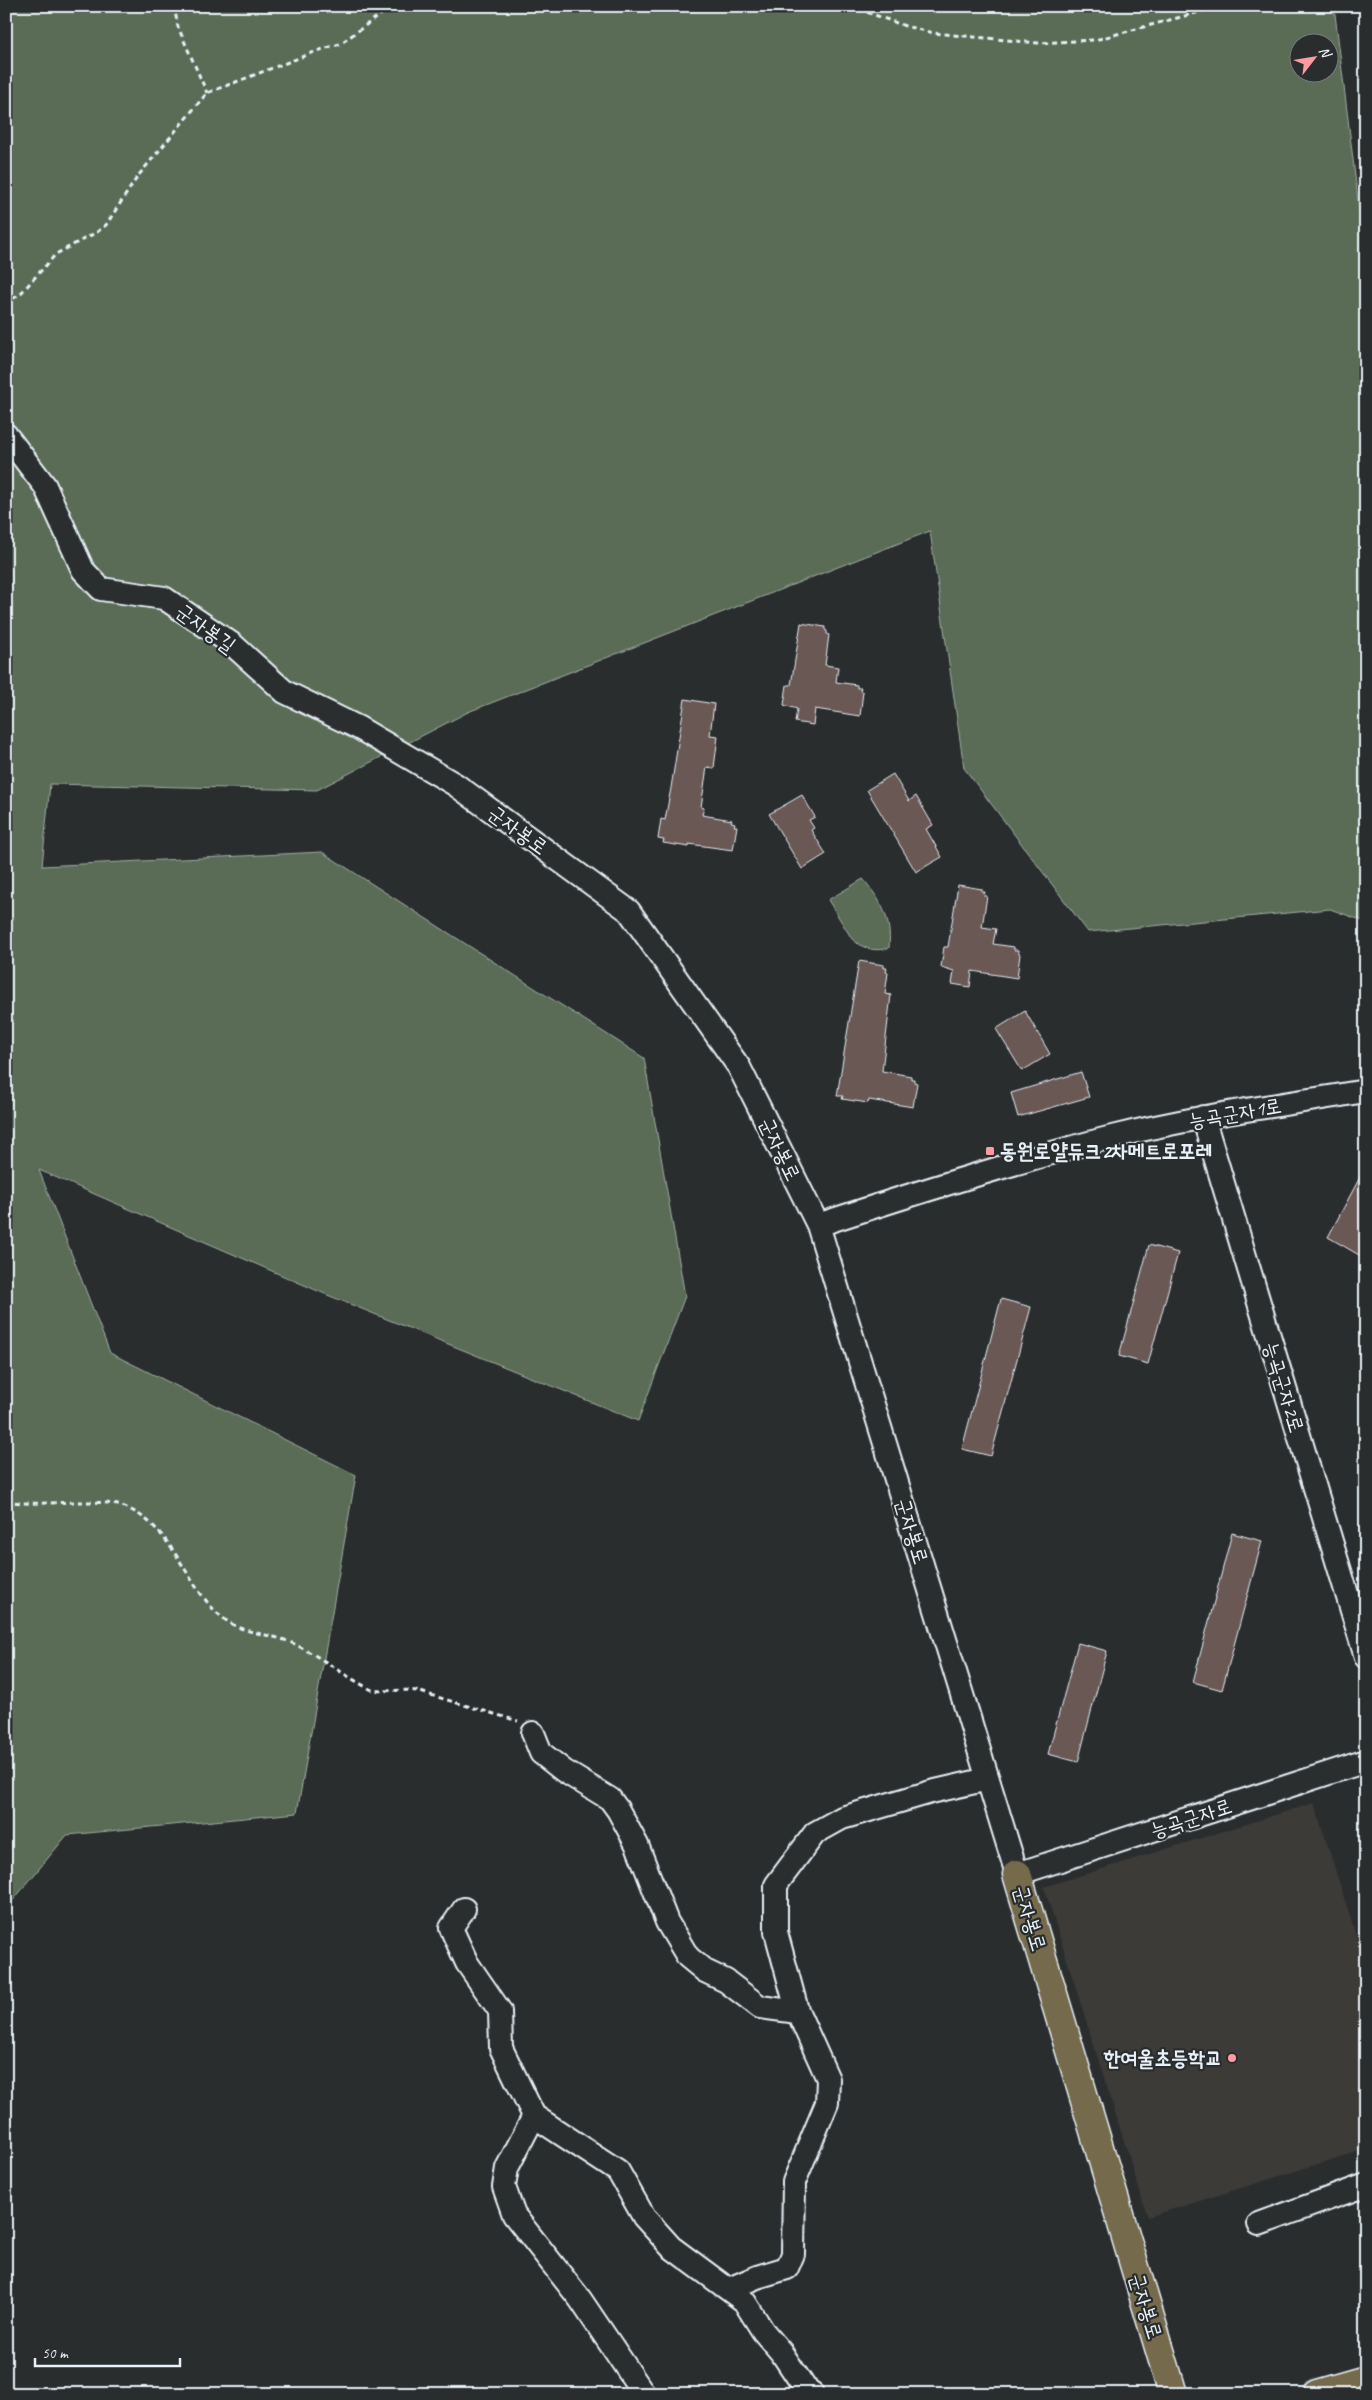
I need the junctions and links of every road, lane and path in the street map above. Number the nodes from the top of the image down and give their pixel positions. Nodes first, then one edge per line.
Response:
1 (174, 6) edge
2 (392, 6) edge
3 (850, 6) edge
4 (1222, 6) edge
5 (207, 93) junction
6 (6, 304) edge
7 (6, 435) edge
8 (456, 785) joint
9 (1366, 1091) edge
10 (1203, 1118) junction
11 (818, 1225) junction
12 (6, 1501) edge
13 (1366, 1657) edge
14 (533, 1733) joint
15 (1366, 1761) edge
16 (988, 1779) junction
17 (1017, 1874) junction
18 (464, 1909) dead end
19 (798, 2012) junction
20 (534, 2116) junction
21 (1366, 2185) edge
22 (1259, 2224) dead end
23 (729, 2289) junction
24 (1366, 2380) edge
25 (644, 2394) edge
26 (813, 2394) edge
27 (1172, 2394) edge
28 (1317, 2394) edge

1 - 5 path
2 - 5 path
3 - 4 path
5 - 6 path
7 - 8 street, 군자봉길
8 - 11 street, 군자봉로
9 - 10 street, 능곡군자1로
10 - 11 street, 능곡군자1로
10 - 13 street, 능곡군자2로
11 - 16 street, 군자봉로
12 - 14 path
14 - 19 street
15 - 17 street, 능곡군자로
16 - 17 street, 군자봉로
16 - 19 street
17 - 27 main road, 군자봉로
18 - 20 street
19 - 23 street
20 - 23 street
20 - 25 street
21 - 22 street
23 - 26 street
24 - 28 main road

